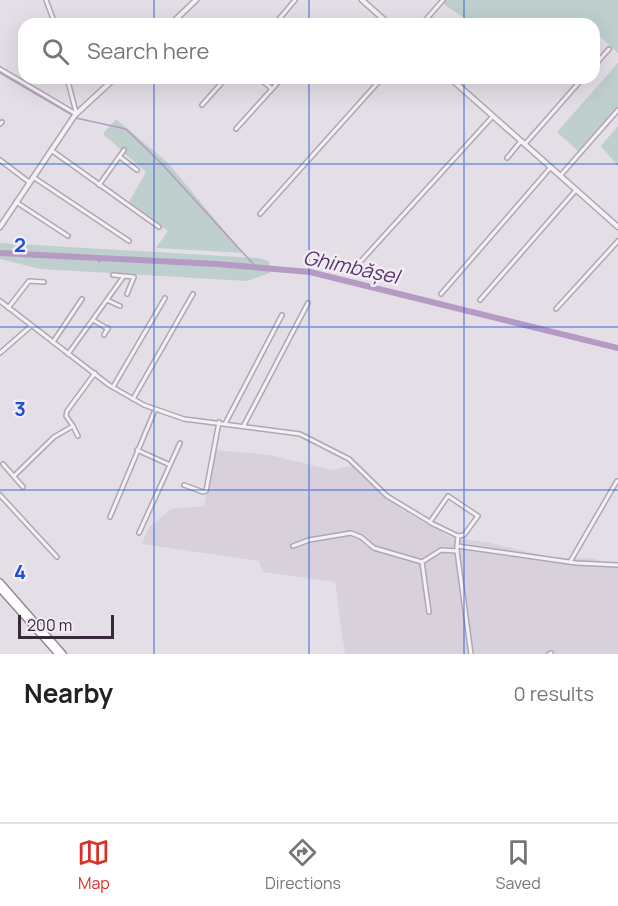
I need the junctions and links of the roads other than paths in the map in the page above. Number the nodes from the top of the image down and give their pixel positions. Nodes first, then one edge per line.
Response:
1 (46, 0) edge
2 (196, 0) edge
3 (295, 0) edge
4 (362, 0) edge
5 (443, 0) edge
6 (53, 18) edge
7 (177, 18) edge
8 (280, 18) edge
9 (382, 18) edge
10 (427, 18) edge
11 (609, 49) dead end
12 (600, 59) edge
13 (0, 69) edge
14 (18, 80) edge
15 (24, 84) edge
16 (68, 84) edge
17 (109, 84) edge
18 (221, 84) edge
19 (266, 84) edge
20 (277, 84) edge
21 (377, 84) edge
22 (457, 84) edge
23 (577, 84) edge
24 (272, 89) junction
25 (202, 105) dead end
26 (618, 110) edge
27 (75, 116) junction
28 (493, 116) junction
29 (236, 129) dead end
30 (523, 143) junction
31 (51, 150) junction
32 (124, 150) dead end
33 (120, 157) junction
34 (507, 158) dead end
35 (0, 160) edge
36 (551, 167) junction
37 (137, 170) dead end
38 (561, 176) junction
39 (33, 177) junction
40 (29, 182) junction
41 (98, 186) junction
42 (576, 190) junction
43 (16, 202) junction
44 (260, 214) dead end
45 (0, 226) edge
46 (159, 227) dead end
47 (618, 227) edge
48 (68, 236) dead end
49 (129, 241) dead end
50 (618, 241) edge
51 (351, 272) dead end
52 (113, 275) dead end
53 (124, 276) junction
54 (44, 282) dead end
55 (127, 294) dead end
56 (193, 294) dead end
57 (441, 294) dead end
58 (165, 298) dead end
59 (82, 299) dead end
60 (107, 300) junction
61 (480, 300) dead end
62 (0, 302) edge
63 (308, 303) dead end
64 (120, 306) dead end
65 (8, 308) junction
66 (556, 309) dead end
67 (282, 315) dead end
68 (93, 320) junction
69 (32, 326) junction
70 (104, 335) dead end
71 (53, 342) junction
72 (0, 353) edge
73 (68, 354) junction
74 (95, 373) junction
75 (113, 387) junction
76 (133, 399) junction
77 (155, 410) junction
78 (219, 422) junction
79 (226, 423) junction
80 (244, 425) junction
81 (73, 426) junction
82 (78, 436) dead end
83 (180, 443) dead end
84 (137, 450) junction
85 (3, 464) dead end
86 (169, 465) junction
87 (14, 476) junction
88 (616, 481) dead end
89 (184, 485) dead end
90 (23, 487) dead end
91 (0, 495) edge
92 (110, 517) dead end
93 (430, 522) junction
94 (139, 533) dead end
95 (458, 536) junction
96 (293, 546) dead end
97 (457, 548) junction
98 (57, 557) dead end
99 (422, 562) junction
100 (570, 562) junction
101 (618, 565) edge
102 (0, 582) edge
103 (0, 589) edge
104 (429, 612) dead end
105 (57, 654) edge
106 (63, 654) edge
107 (471, 654) edge

1 - 6 street
2 - 7 street
3 - 8 street
4 - 9 street
5 - 10 street
11 - 12 street
13 - 14 street
15 - 27 street
16 - 27 street
17 - 27 street
18 - 25 street
19 - 24 street
20 - 24 street
21 - 44 street
22 - 28 street
23 - 30 street
24 - 29 street
26 - 38 street
27 - 31 street
28 - 30 street
28 - 51 street
30 - 34 street
30 - 36 street
31 - 39 street
31 - 41 street
32 - 33 street
33 - 37 street
33 - 41 street
35 - 40 street
36 - 38 street
36 - 57 street
38 - 42 street
39 - 40 street
39 - 49 street
40 - 43 street
41 - 46 street
42 - 47 street
42 - 61 street
43 - 45 street
43 - 48 street
50 - 66 street
52 - 53 street
53 - 55 street
53 - 60 street
54 - 65 street
56 - 76 street
58 - 75 street
59 - 71 street
60 - 64 street
60 - 68 street
62 - 65 street
63 - 80 street
65 - 69 street
67 - 79 street
68 - 70 street
68 - 73 street
69 - 71 street
69 - 72 street
71 - 73 street
73 - 74 street
74 - 75 street
74 - 81 street
75 - 76 street
76 - 77 street
77 - 78 street
77 - 84 street
78 - 79 street
78 - 89 street
79 - 80 street
80 - 93 street
81 - 82 street
81 - 87 street
83 - 86 street
84 - 86 street
84 - 92 street
85 - 87 street
86 - 94 street
87 - 90 street
88 - 100 street
91 - 98 street
93 - 95 street
93 - 95 street
95 - 97 street
96 - 99 street
97 - 99 street
97 - 100 street
97 - 107 street
99 - 104 street
100 - 101 street
102 - 106 highway
103 - 105 highway

